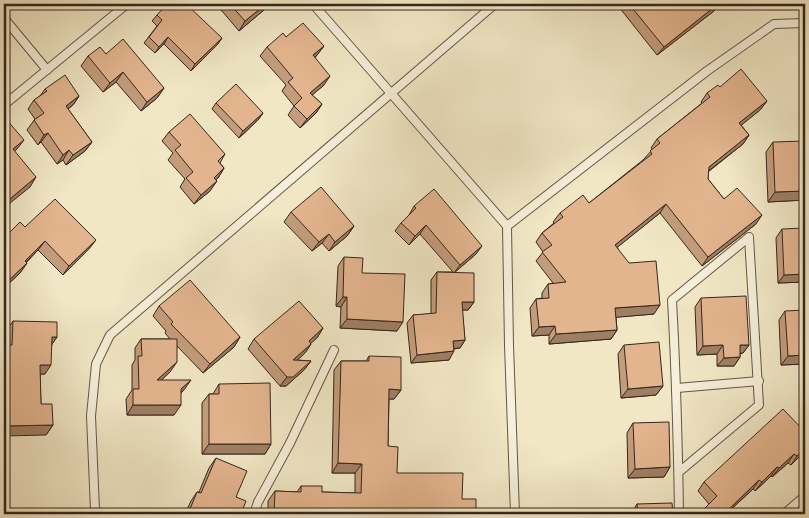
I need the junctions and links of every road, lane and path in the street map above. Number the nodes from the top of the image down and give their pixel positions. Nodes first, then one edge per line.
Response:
1 (127, 4) edge
2 (313, 4) edge
3 (495, 4) edge
4 (4, 18) edge
5 (805, 23) edge
6 (47, 70) junction
7 (392, 93) junction
8 (4, 105) edge
9 (507, 226) junction
10 (334, 350) dead end
11 (759, 382) junction
12 (677, 388) junction
13 (678, 472) junction
14 (805, 496) edge
15 (100, 514) edge
16 (254, 514) edge
17 (515, 514) edge
18 (679, 514) edge
19 (784, 514) edge

1 - 6 lane
2 - 7 lane
3 - 7 lane
4 - 6 lane
5 - 9 lane
6 - 8 lane
7 - 9 lane
7 - 15 lane
9 - 17 lane
10 - 16 lane
11 - 12 lane
11 - 12 lane
11 - 13 lane
12 - 13 lane
13 - 18 lane
14 - 19 lane

